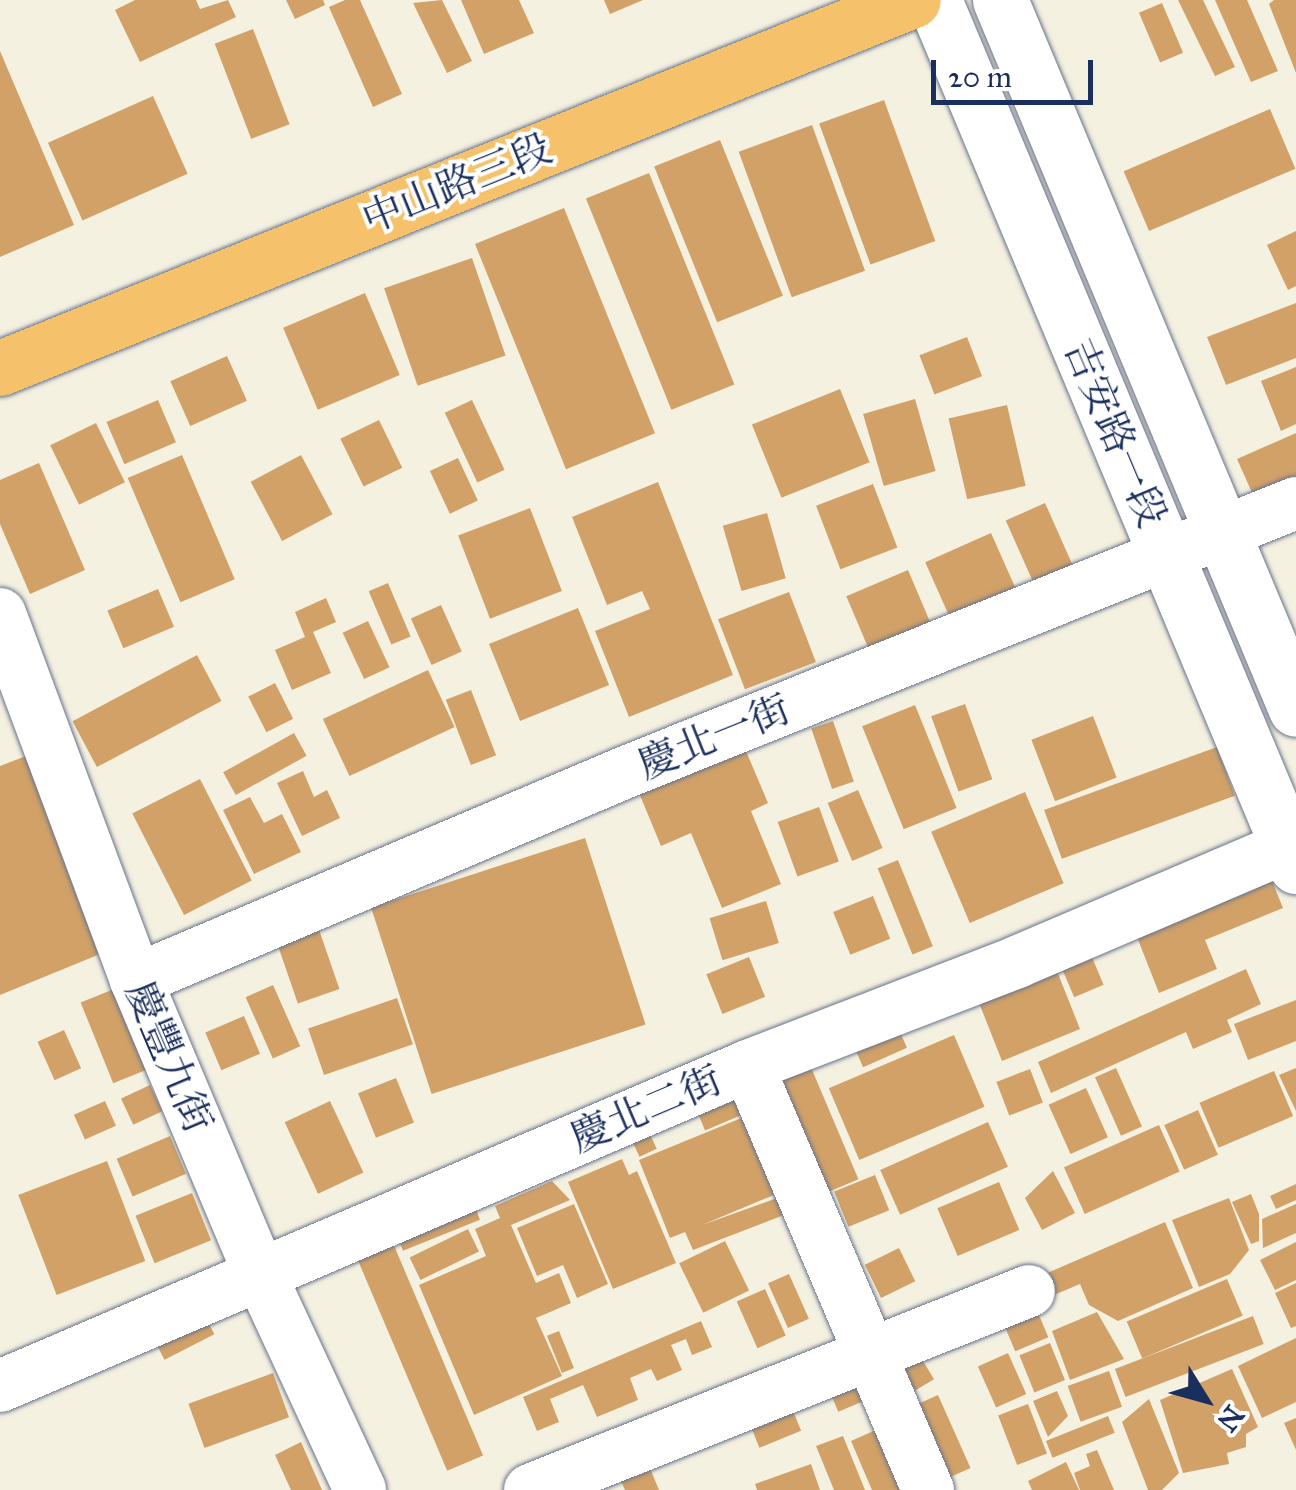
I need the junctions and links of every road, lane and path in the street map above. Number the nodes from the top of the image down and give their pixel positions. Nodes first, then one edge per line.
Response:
1 (913, 0) edge
2 (934, 0) edge
3 (1000, 0) edge
4 (0, 368) edge
5 (1296, 503) edge
6 (1222, 534) junction
7 (1167, 556) junction
8 (0, 614) edge
9 (1296, 709) edge
10 (1293, 851) edge
11 (136, 980) junction
12 (748, 1066) junction
13 (259, 1272) junction
14 (1029, 1291) dead end
15 (872, 1348) junction
16 (0, 1386) edge
17 (360, 1490) edge
18 (530, 1490) edge
19 (928, 1490) edge

1 - 4 main road, 中山路三段
2 - 7 street, 吉安路一段
3 - 6 street, 吉安路一段
5 - 6 street, 慶北一街
6 - 7 street, 慶北一街
6 - 9 street, 吉安路一段
7 - 10 street, 吉安路一段
7 - 11 street, 慶北一街
8 - 11 street, 慶豐九街
10 - 12 street, 慶北二街
11 - 13 street, 慶豐九街
12 - 13 street, 慶北二街
12 - 15 street
13 - 16 street, 慶北二街
13 - 17 street, 慶豐九街
14 - 15 street
15 - 18 street
15 - 19 street

